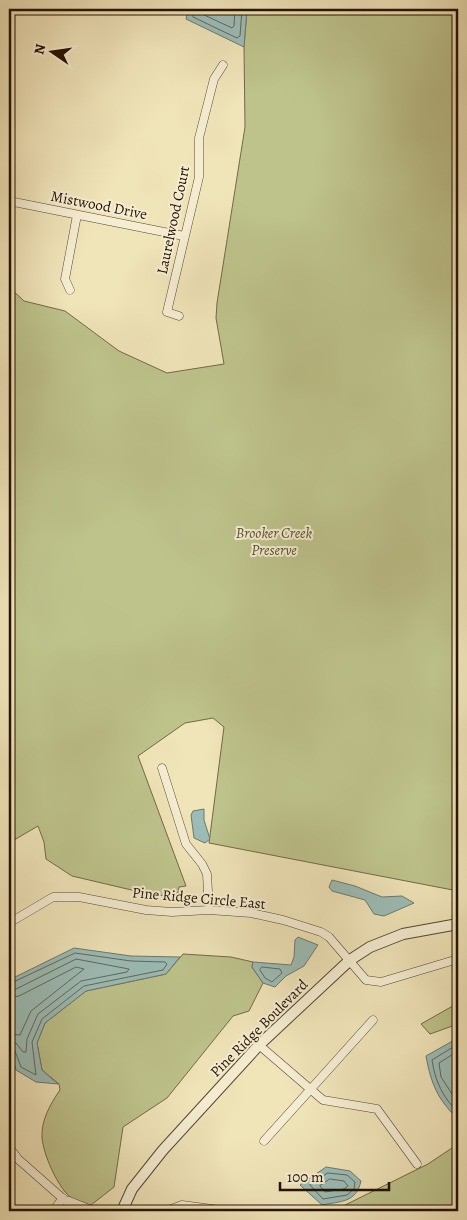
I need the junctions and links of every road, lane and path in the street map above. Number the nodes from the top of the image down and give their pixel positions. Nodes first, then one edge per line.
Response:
1 (223, 65) dead end
2 (9, 201) edge
3 (77, 215) junction
4 (184, 236) junction
5 (70, 290) dead end
6 (179, 316) dead end
7 (162, 768) dead end
8 (209, 910) junction
9 (9, 923) edge
10 (458, 924) edge
11 (458, 959) edge
12 (350, 960) junction
13 (373, 1020) dead end
14 (259, 1045) junction
15 (309, 1090) junction
16 (264, 1141) dead end
17 (9, 1147) edge
18 (417, 1164) dead end
19 (62, 1198) junction
20 (53, 1211) edge
21 (77, 1211) edge
22 (94, 1211) edge
23 (122, 1211) edge
24 (166, 1211) edge
25 (228, 1211) edge

1 - 4 street, Laurelwood Court
2 - 3 street, Mistwood Drive
3 - 4 street, Mistwood Drive
3 - 5 street
4 - 6 street, Laurelwood Court
7 - 8 street
8 - 9 street, Pine Ridge Circle East
8 - 12 street, Pine Ridge Circle East
10 - 12 street, Pine Ridge Boulevard
11 - 12 street, Pine Ridge Circle East
12 - 14 street, Pine Ridge Boulevard
13 - 15 street
14 - 15 street
14 - 23 street, Pine Ridge Boulevard
15 - 16 street
15 - 18 street
17 - 19 street
19 - 20 street
19 - 21 street
19 - 22 street
24 - 25 street

